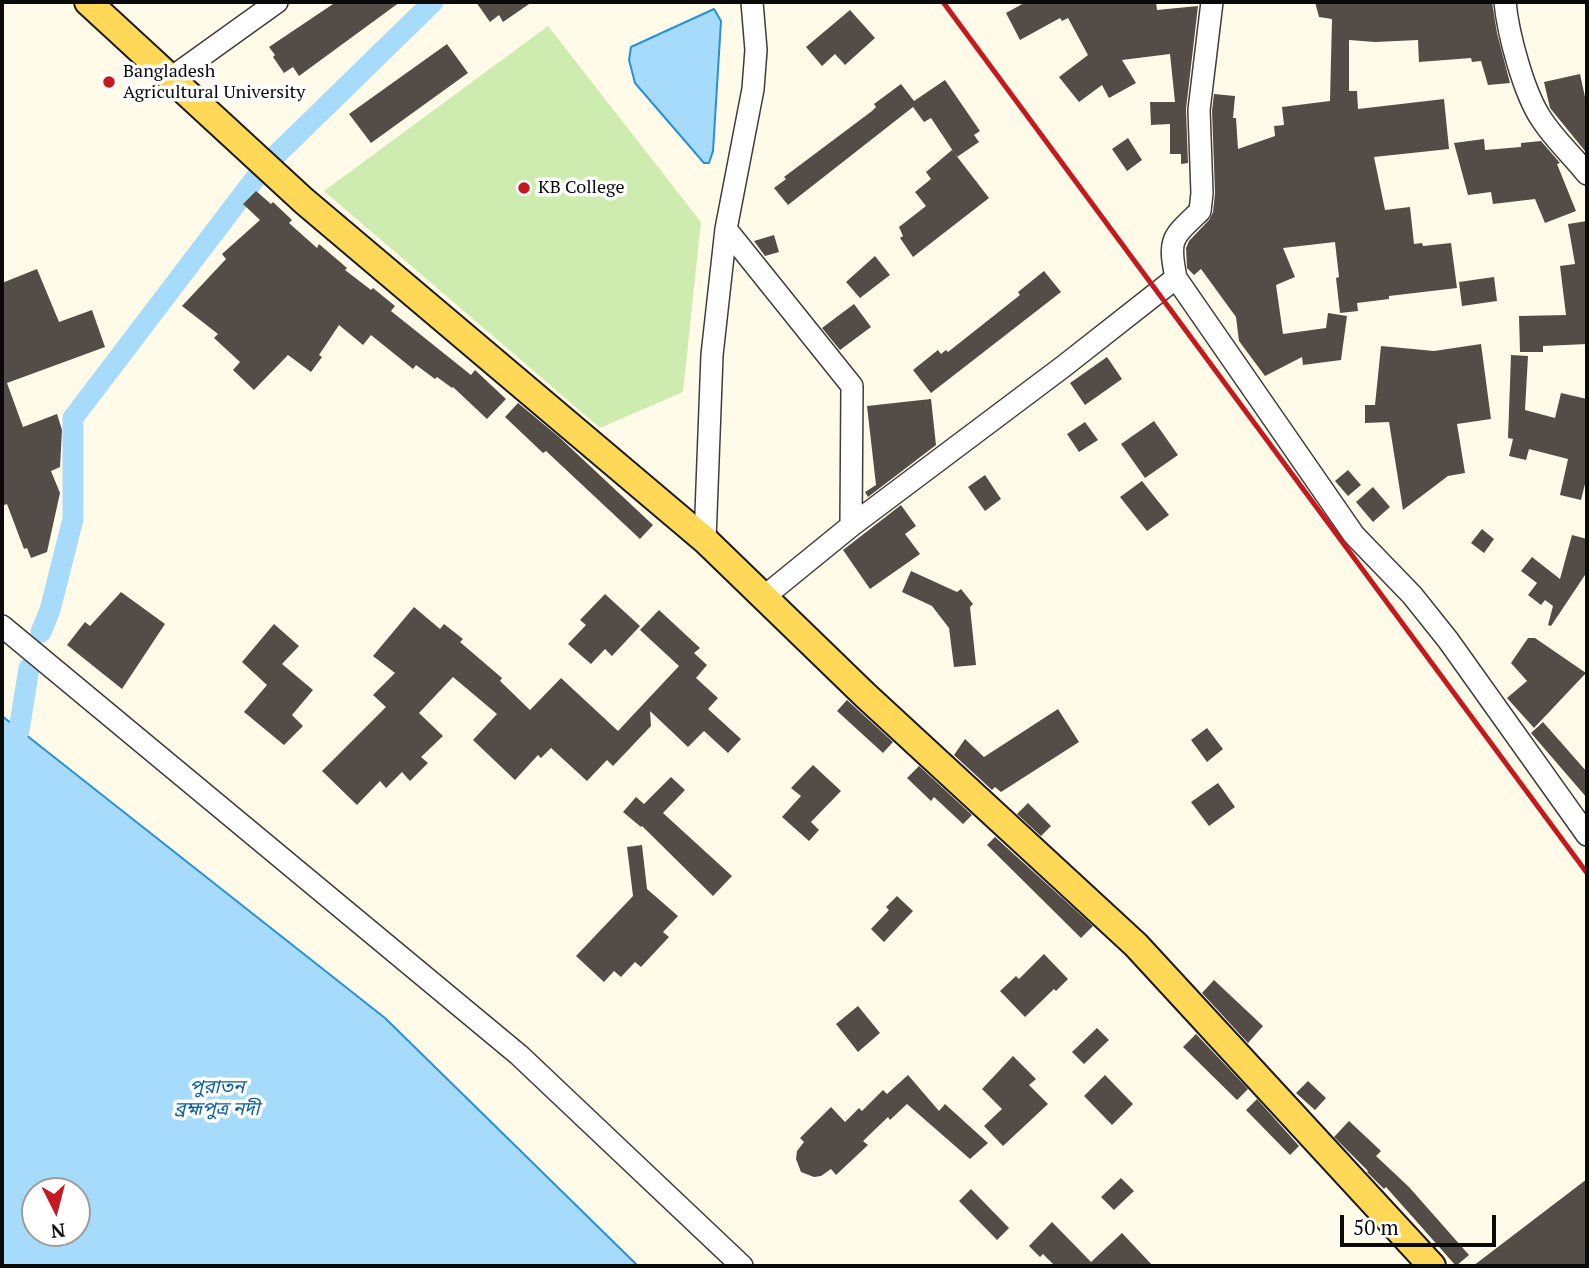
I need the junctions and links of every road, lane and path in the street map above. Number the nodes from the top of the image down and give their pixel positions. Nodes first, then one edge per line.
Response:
1 (88, 2) edge
2 (277, 2) edge
3 (752, 2) edge
4 (1212, 2) edge
5 (1505, 2) edge
6 (171, 78) junction
7 (1587, 174) edge
8 (726, 229) junction
9 (1176, 278) junction
10 (850, 526) junction
11 (705, 540) junction
12 (765, 596) junction
13 (2, 626) edge
14 (1587, 835) edge
15 (742, 1266) edge
16 (1432, 1266) edge

1 - 6 main road
2 - 6 street
3 - 8 street
4 - 9 street
5 - 7 street
6 - 11 main road
8 - 10 street
8 - 11 street
9 - 10 street
9 - 14 street
10 - 12 street
11 - 12 main road
12 - 16 main road
13 - 15 street

